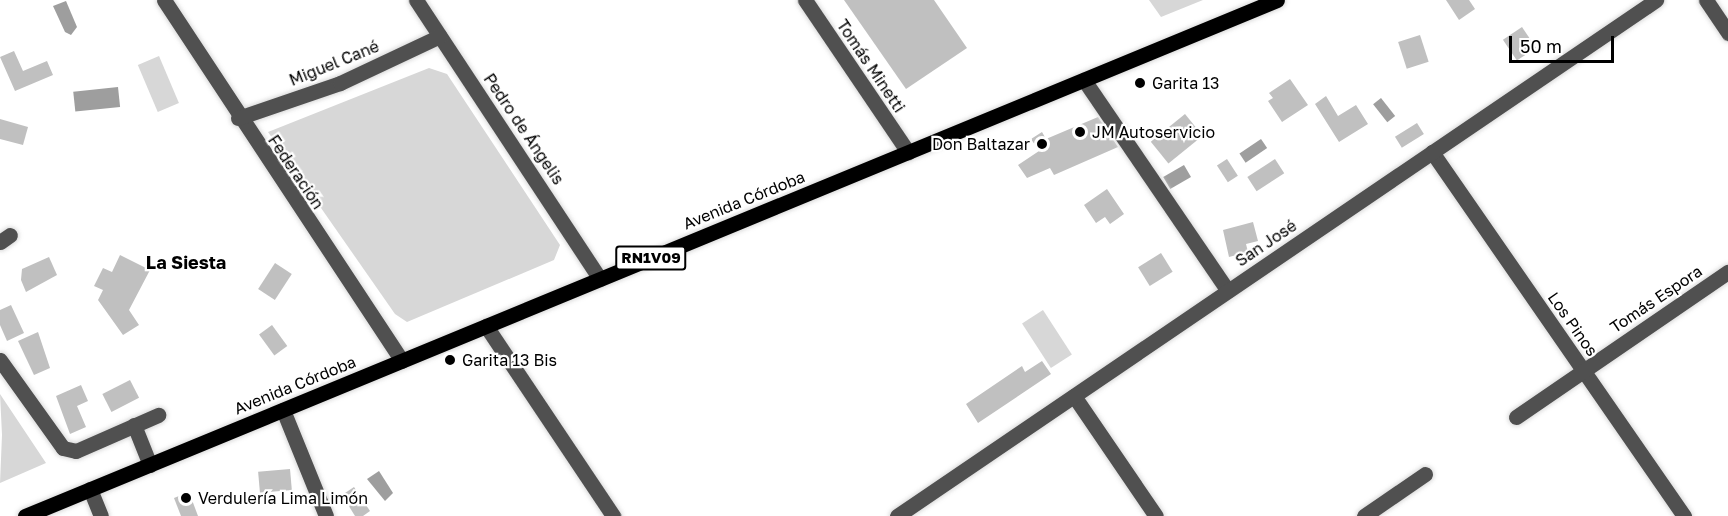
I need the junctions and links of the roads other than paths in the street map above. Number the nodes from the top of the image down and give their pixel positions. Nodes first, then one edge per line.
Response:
1 (164, 0) edge
2 (416, 0) edge
3 (805, 0) edge
4 (1277, 0) edge
5 (1656, 0) edge
6 (1706, 0) edge
7 (1728, 33) edge
8 (440, 36) junction
9 (1084, 80) junction
10 (238, 118) junction
11 (908, 152) junction
12 (1432, 152) junction
13 (1728, 272) edge
14 (600, 279) junction
15 (1228, 291) junction
16 (486, 326) junction
17 (0, 360) edge
18 (402, 361) junction
19 (1584, 370) junction
20 (1074, 396) junction
21 (283, 410) junction
22 (159, 414) dead end
23 (1516, 417) dead end
24 (134, 425) junction
25 (150, 465) junction
26 (1425, 474) dead end
27 (90, 489) junction
28 (25, 516) edge
29 (101, 516) edge
30 (326, 516) edge
31 (612, 516) edge
32 (897, 516) edge
33 (1156, 516) edge
34 (1364, 516) edge
35 (1684, 516) edge

1 - 10 street, Federación
2 - 8 street, Pedro de Ángelis
3 - 11 street, Tomás Minetti
4 - 9 main road, Avenida Córdoba / RN1V09
5 - 12 street, San José
6 - 7 street
8 - 10 street, Miguel Cané
8 - 14 street, Pedro de Ángelis
9 - 11 main road, Avenida Córdoba / RN1V09
9 - 15 street
10 - 18 street, Federación
11 - 14 main road, Avenida Córdoba / RN1V09
12 - 15 street, San José
12 - 19 street, Los Pinos
13 - 19 street, Tomás Espora
14 - 16 main road, Avenida Córdoba / RN1V09
15 - 20 street, San José
16 - 18 main road, Avenida Córdoba / RN1V09
16 - 31 street
17 - 24 street
18 - 21 main road, Avenida Córdoba / RN1V09
19 - 23 street, Tomás Espora
19 - 35 street, Los Pinos
20 - 32 street, San José
20 - 33 street
21 - 25 main road, Avenida Córdoba / RN1V09
21 - 30 street
22 - 24 street
24 - 25 street
25 - 27 main road, Avenida Córdoba / RN1V09
26 - 34 street
27 - 28 main road, Avenida Córdoba / RN1V09
27 - 29 street

